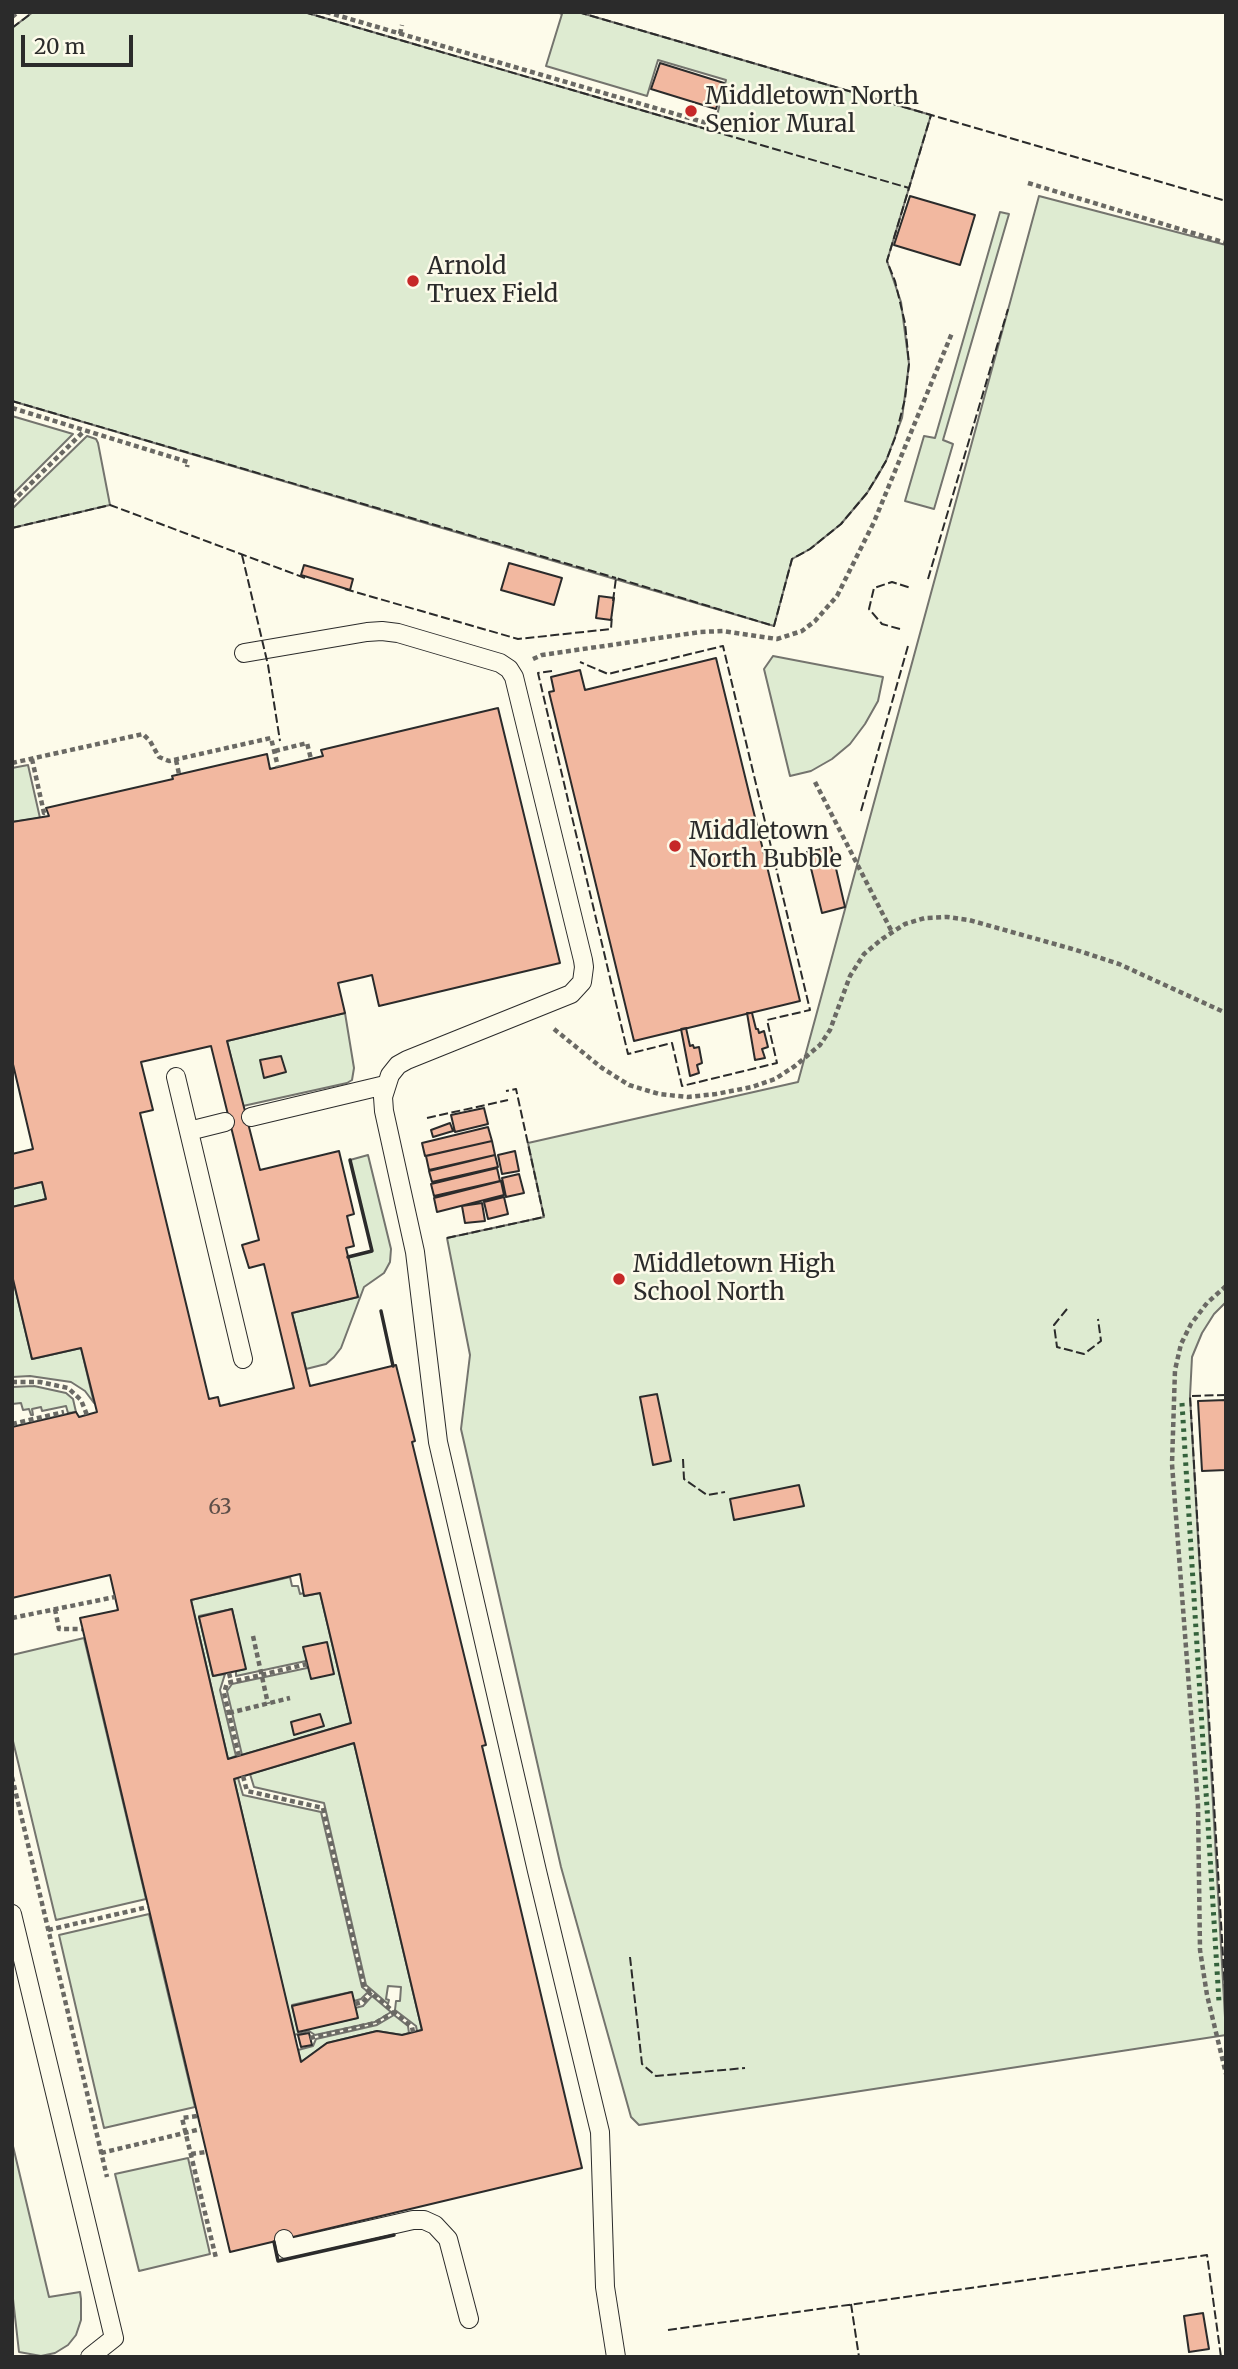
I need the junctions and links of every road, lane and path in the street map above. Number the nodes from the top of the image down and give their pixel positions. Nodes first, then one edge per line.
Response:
1 (18, 12) edge
2 (326, 12) edge
3 (12, 17) edge
4 (402, 25) dead end
5 (400, 34) junction
6 (710, 124) dead end
7 (1028, 183) dead end
8 (1226, 243) edge
9 (953, 333) dead end
10 (12, 408) edge
11 (84, 430) junction
12 (187, 467) dead end
13 (12, 502) edge
14 (244, 653) dead end
15 (509, 669) junction
16 (275, 751) junction
17 (32, 759) junction
18 (311, 759) dead end
19 (176, 760) junction
20 (12, 763) edge
21 (278, 767) dead end
22 (179, 774) dead end
23 (815, 782) dead end
24 (48, 812) dead end
25 (892, 932) junction
26 (532, 1010) junction
27 (1226, 1013) edge
28 (176, 1077) dead end
29 (385, 1085) junction
30 (251, 1117) dead end
31 (225, 1122) dead end
32 (189, 1131) junction
33 (1226, 1286) edge
34 (243, 1359) dead end
35 (12, 1382) edge
36 (64, 1412) dead end
37 (88, 1415) dead end
38 (12, 1424) edge
39 (115, 1597) dead end
40 (55, 1609) junction
41 (12, 1618) edge
42 (82, 1629) dead end
43 (253, 1636) dead end
44 (307, 1664) dead end
45 (229, 1673) dead end
46 (262, 1675) junction
47 (231, 1681) junction
48 (290, 1698) dead end
49 (268, 1704) junction
50 (229, 1713) junction
51 (239, 1756) dead end
52 (243, 1776) dead end
53 (12, 1777) edge
54 (148, 1906) dead end
55 (12, 1914) edge
56 (48, 1930) junction
57 (371, 1992) junction
58 (355, 2004) dead end
59 (394, 2012) junction
60 (413, 2032) dead end
61 (310, 2038) dead end
62 (1226, 2074) edge
63 (197, 2116) dead end
64 (201, 2129) dead end
65 (186, 2133) junction
66 (206, 2152) dead end
67 (101, 2153) junction
68 (191, 2154) junction
69 (108, 2179) dead end
70 (284, 2239) dead end
71 (216, 2258) dead end
72 (469, 2319) dead end
73 (90, 2357) edge
74 (616, 2357) edge

1 - 3 path
2 - 5 path
4 - 5 path
5 - 6 path
7 - 8 path
9 - 15 path
10 - 11 path
11 - 12 path
11 - 13 path
14 - 15 lane
15 - 26 lane
16 - 18 path
16 - 19 path
16 - 21 path
17 - 19 path
17 - 20 path
17 - 24 path
19 - 22 path
23 - 25 path
25 - 26 path
25 - 27 path
26 - 29 lane
28 - 32 lane
29 - 30 lane
29 - 74 lane
31 - 32 lane
32 - 34 lane
33 - 62 path
35 - 37 path
36 - 38 path
39 - 40 path
40 - 41 path
40 - 42 path
43 - 46 path
44 - 46 path
45 - 47 path
46 - 47 path
46 - 49 path
47 - 50 path
48 - 49 path
49 - 50 path
50 - 51 path
52 - 57 path
53 - 56 path
54 - 56 path
55 - 73 lane
56 - 67 path
57 - 58 path
57 - 59 path
59 - 60 path
59 - 61 path
63 - 65 path
64 - 65 path
65 - 67 path
65 - 68 path
66 - 68 path
67 - 69 path
68 - 71 path
70 - 72 lane

